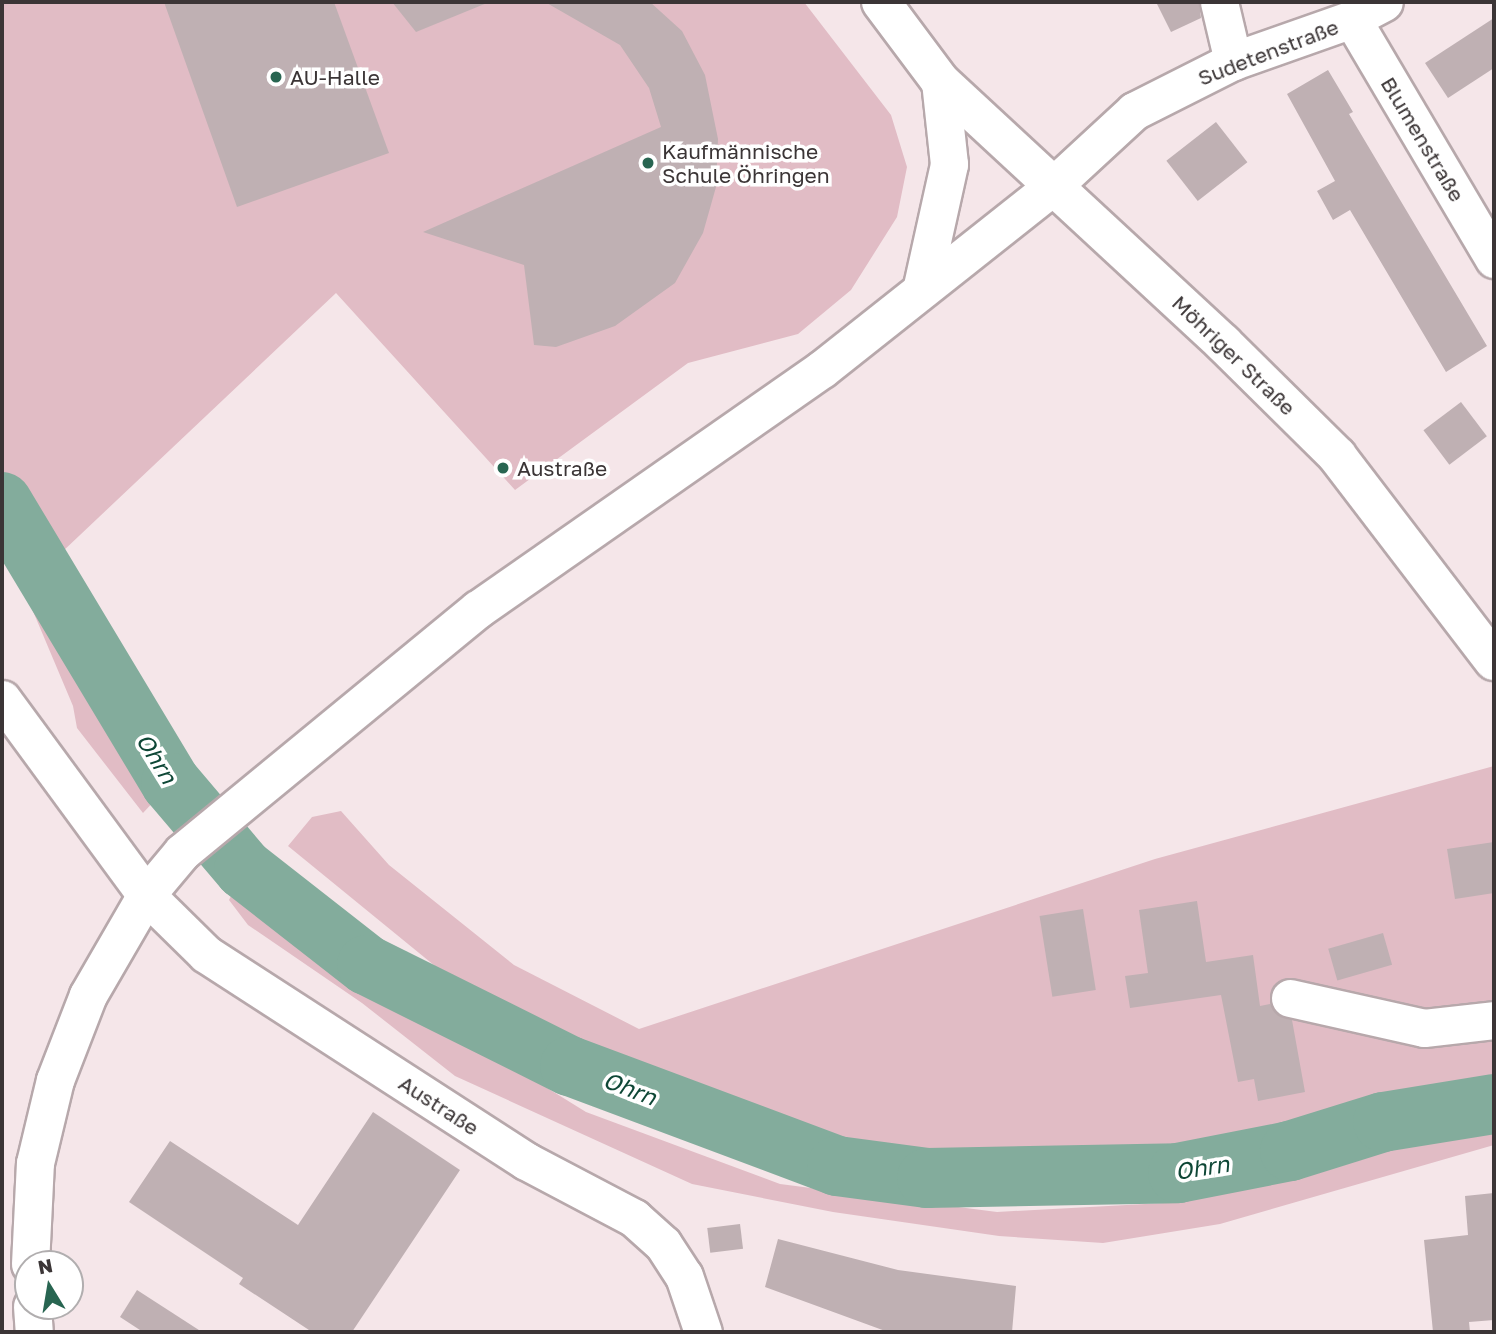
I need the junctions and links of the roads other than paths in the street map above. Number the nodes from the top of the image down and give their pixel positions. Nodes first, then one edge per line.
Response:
1 (881, 2) edge
2 (1219, 2) edge
3 (1384, 2) edge
4 (1353, 19) junction
5 (1233, 61) junction
6 (940, 81) junction
7 (1055, 184) junction
8 (1494, 259) edge
9 (922, 286) junction
10 (1494, 661) edge
11 (2, 699) edge
12 (146, 895) junction
13 (1290, 998) dead end
14 (1494, 1020) edge
15 (31, 1250) edge
16 (703, 1332) edge

1 - 6 street, Möhriger Straße
2 - 5 street
3 - 4 street, Sudetenstraße
4 - 5 street, Sudetenstraße
4 - 8 street, Blumenstraße
5 - 7 street, Sudetenstraße
6 - 7 street, Möhriger Straße
6 - 9 street
7 - 9 street
7 - 10 street, Möhriger Straße
9 - 12 street
11 - 12 street, Austraße
12 - 15 street
12 - 16 street, Austraße
13 - 14 street

